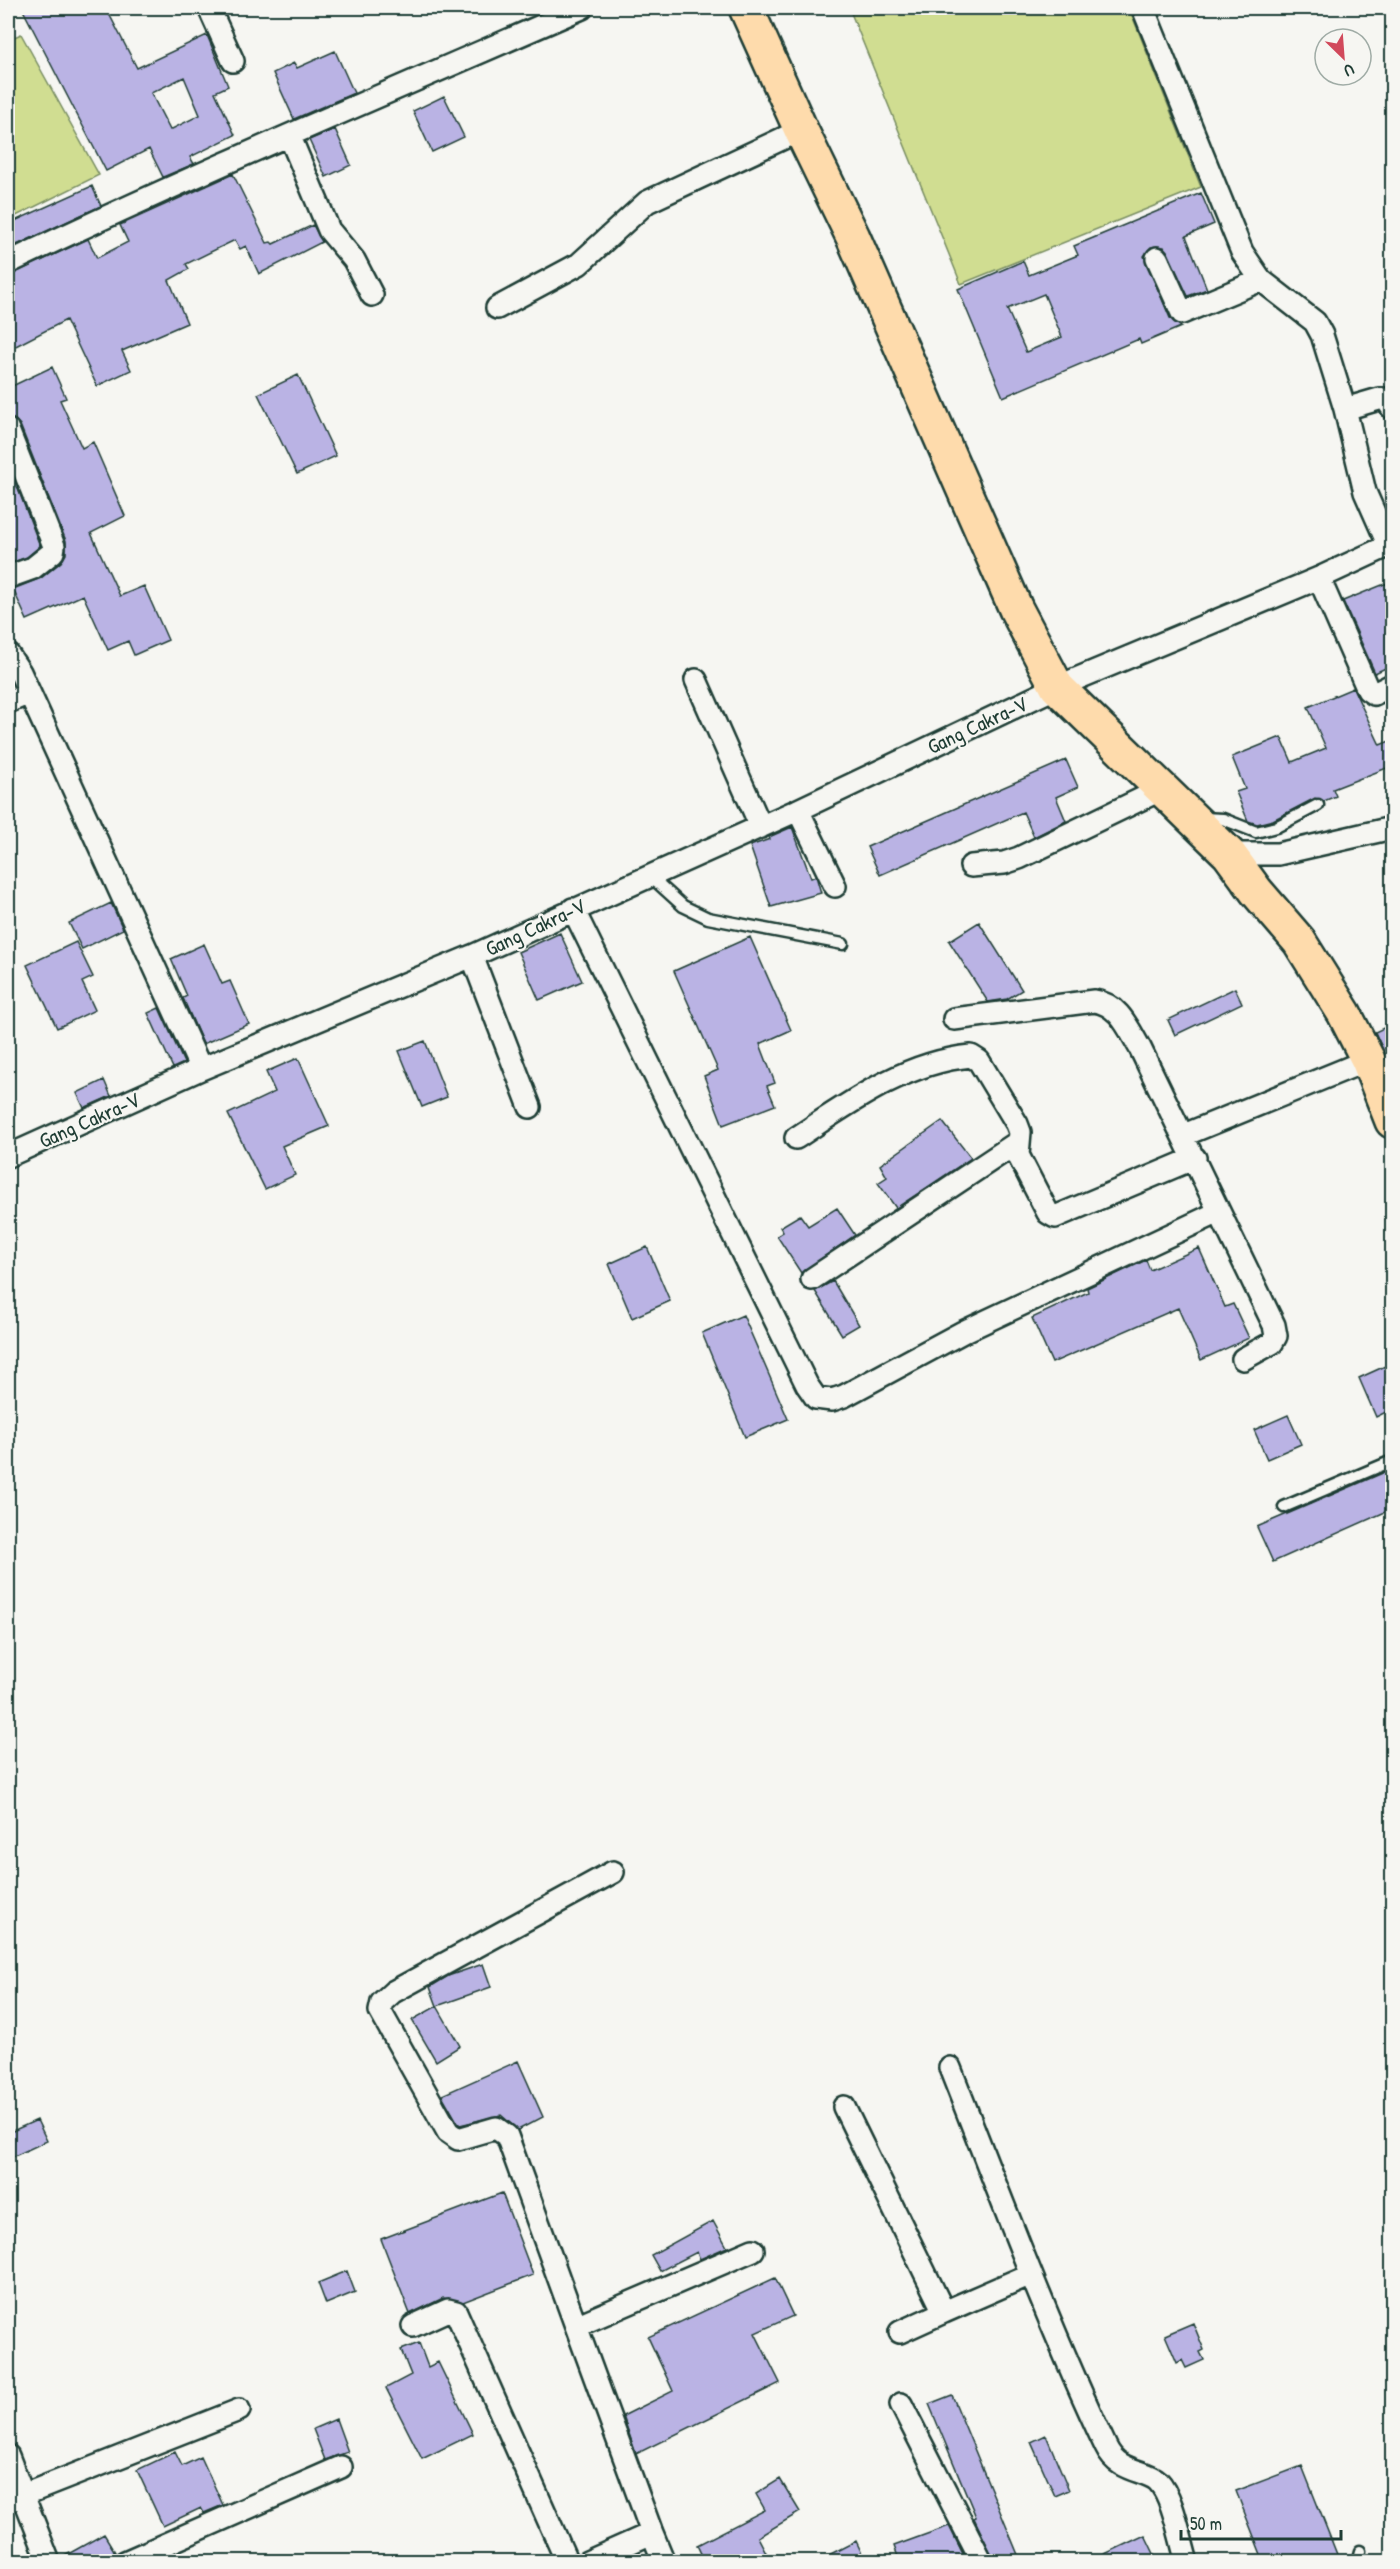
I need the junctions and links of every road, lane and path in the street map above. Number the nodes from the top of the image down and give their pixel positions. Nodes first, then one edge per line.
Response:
1 (209, 8) edge
2 (582, 8) edge
3 (746, 8) edge
4 (1143, 8) edge
5 (233, 60) dead end
6 (801, 130) junction
7 (290, 137) junction
8 (1156, 258) dead end
9 (8, 263) edge
10 (1262, 280) junction
11 (372, 295) dead end
12 (497, 308) dead end
13 (1392, 408) edge
14 (1345, 409) junction
15 (8, 430) edge
16 (1390, 544) edge
17 (8, 577) edge
18 (1319, 578) junction
19 (8, 654) edge
20 (696, 680) dead end
21 (1392, 685) edge
22 (1057, 687) junction
23 (29, 693) junction
24 (8, 702) edge
25 (1160, 790) junction
26 (1318, 805) dead end
27 (798, 810) junction
28 (1196, 819) junction
29 (761, 827) junction
30 (1392, 828) edge
31 (1229, 854) junction
32 (971, 866) dead end
33 (650, 876) junction
34 (835, 886) dead end
35 (573, 909) junction
36 (843, 944) dead end
37 (472, 956) junction
38 (954, 1019) dead end
39 (1368, 1060) junction
40 (201, 1069) junction
41 (530, 1107) dead end
42 (1392, 1121) edge
43 (1184, 1135) junction
44 (796, 1138) dead end
45 (1018, 1142) junction
46 (8, 1156) edge
47 (1195, 1158) junction
48 (1219, 1212) junction
49 (812, 1279) dead end
50 (1243, 1359) dead end
51 (1392, 1461) edge
52 (1284, 1507) dead end
53 (613, 1872) dead end
54 (950, 2068) dead end
55 (844, 2107) dead end
56 (753, 2250) dead end
57 (1031, 2274) junction
58 (944, 2312) junction
59 (413, 2325) dead end
60 (576, 2326) junction
61 (900, 2332) dead end
62 (901, 2404) dead end
63 (239, 2410) dead end
64 (8, 2456) edge
65 (341, 2467) dead end
66 (15, 2497) edge
67 (652, 2533) junction
68 (49, 2562) edge
69 (125, 2562) edge
70 (567, 2562) edge
71 (587, 2562) edge
72 (664, 2562) edge
73 (982, 2562) edge
74 (1187, 2562) edge

1 - 5 street
2 - 7 street
3 - 6 main road
4 - 10 street
6 - 12 street
6 - 22 main road
7 - 9 street
7 - 11 street
8 - 10 street
10 - 14 street
13 - 14 street
14 - 16 street
15 - 17 street
16 - 18 street, Gang Cakra-V
18 - 21 street
18 - 22 street, Gang Cakra-V
19 - 23 street
20 - 29 street
22 - 25 main road
22 - 27 street, Gang Cakra-V
23 - 24 street
23 - 40 street
25 - 28 main road
25 - 32 street
26 - 28 lane
27 - 29 street, Gang Cakra-V
27 - 34 street
28 - 31 main road
29 - 33 street, Gang Cakra-V
30 - 31 street
31 - 39 main road
33 - 35 street, Gang Cakra-V
33 - 36 lane
35 - 37 street, Gang Cakra-V
35 - 48 street
37 - 40 street, Gang Cakra-V
37 - 41 street
38 - 43 street
39 - 42 main road
39 - 43 street
40 - 46 street, Gang Cakra-V
43 - 47 street
44 - 45 street
45 - 47 street
45 - 49 street
47 - 48 street
48 - 50 street
51 - 52 lane
53 - 60 street
54 - 57 street
55 - 58 street
56 - 60 street
57 - 58 street
57 - 74 street
58 - 61 street
59 - 70 street
60 - 67 street
62 - 73 street
63 - 66 street
64 - 66 street
65 - 69 street
66 - 68 street
67 - 71 street
67 - 72 street

